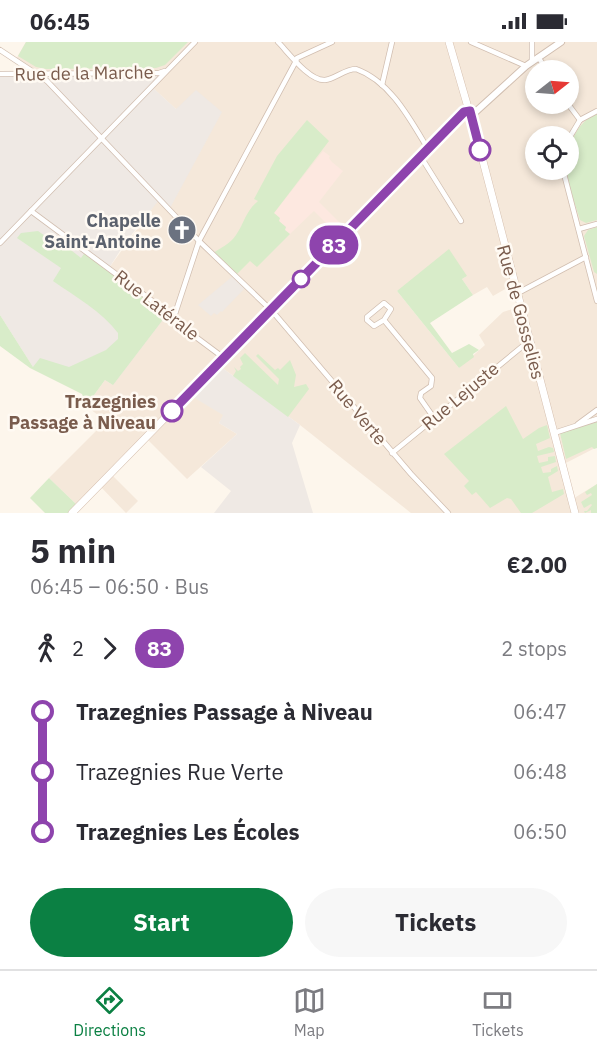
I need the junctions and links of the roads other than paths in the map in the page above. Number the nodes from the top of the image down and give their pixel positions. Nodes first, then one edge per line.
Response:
1 (195, 42) edge
2 (278, 42) edge
3 (332, 42) edge
4 (392, 42) edge
5 (449, 42) edge
6 (471, 42) edge
7 (532, 42) edge
8 (561, 42) edge
9 (0, 50) edge
10 (538, 57) junction
11 (530, 60) edge
12 (534, 60) edge
13 (540, 60) edge
14 (296, 61) junction
15 (525, 62) edge
16 (525, 67) edge
17 (168, 70) junction
18 (0, 74) edge
19 (37, 74) junction
20 (382, 85) junction
21 (597, 111) edge
22 (470, 114) junction
23 (576, 114) edge
24 (580, 120) junction
25 (576, 126) edge
26 (102, 138) junction
27 (429, 148) junction
28 (421, 157) junction
29 (566, 180) edge
30 (31, 211) junction
31 (461, 221) dead end
32 (597, 224) edge
33 (579, 229) junction
34 (199, 241) junction
35 (0, 243) edge
36 (586, 257) junction
37 (595, 281) edge
38 (516, 294) junction
39 (597, 301) edge
40 (271, 310) junction
41 (174, 317) junction
42 (384, 320) junction
43 (529, 341) junction
44 (224, 357) junction
45 (597, 410) edge
46 (434, 418) junction
47 (597, 419) edge
48 (577, 425) junction
49 (553, 433) junction
50 (392, 453) junction
51 (72, 513) edge
52 (448, 513) edge
53 (575, 513) edge

1 - 17 street
2 - 14 street
3 - 14 street
4 - 20 street
5 - 22 main road, Rue de Gosselies
6 - 15 street
7 - 11 street
8 - 10 street
9 - 19 street, Rue Verte
10 - 12 street
10 - 13 street
14 - 20 street
14 - 34 street
16 - 22 street
17 - 19 street, Rue de la Marche
17 - 26 street
18 - 19 street, Rue de la Marche
19 - 26 street, Rue Verte
20 - 27 street
21 - 24 street
22 - 27 main road
22 - 38 main road, Rue de Gosselies
23 - 24 street
24 - 25 street
26 - 30 street
26 - 34 street, Rue Verte
27 - 28 main road
28 - 31 street
28 - 40 main road
29 - 33 street
30 - 35 street
30 - 41 street, Rue Latérale
32 - 33 street
33 - 36 street
34 - 40 street, Rue Verte
34 - 41 street
36 - 37 street
36 - 38 street
37 - 39 street
38 - 43 main road, Rue de Gosselies
40 - 44 main road
40 - 50 street, Rue Verte
41 - 44 street, Rue Latérale
42 - 42 street
42 - 46 street
43 - 46 street, Rue Lejuste
43 - 49 main road, Rue de Gosselies
44 - 51 main road
45 - 48 street
46 - 50 street, Rue Lejuste
47 - 48 street
48 - 49 street
49 - 53 main road, Rue de Gosselies
50 - 52 street, Rue Verte

